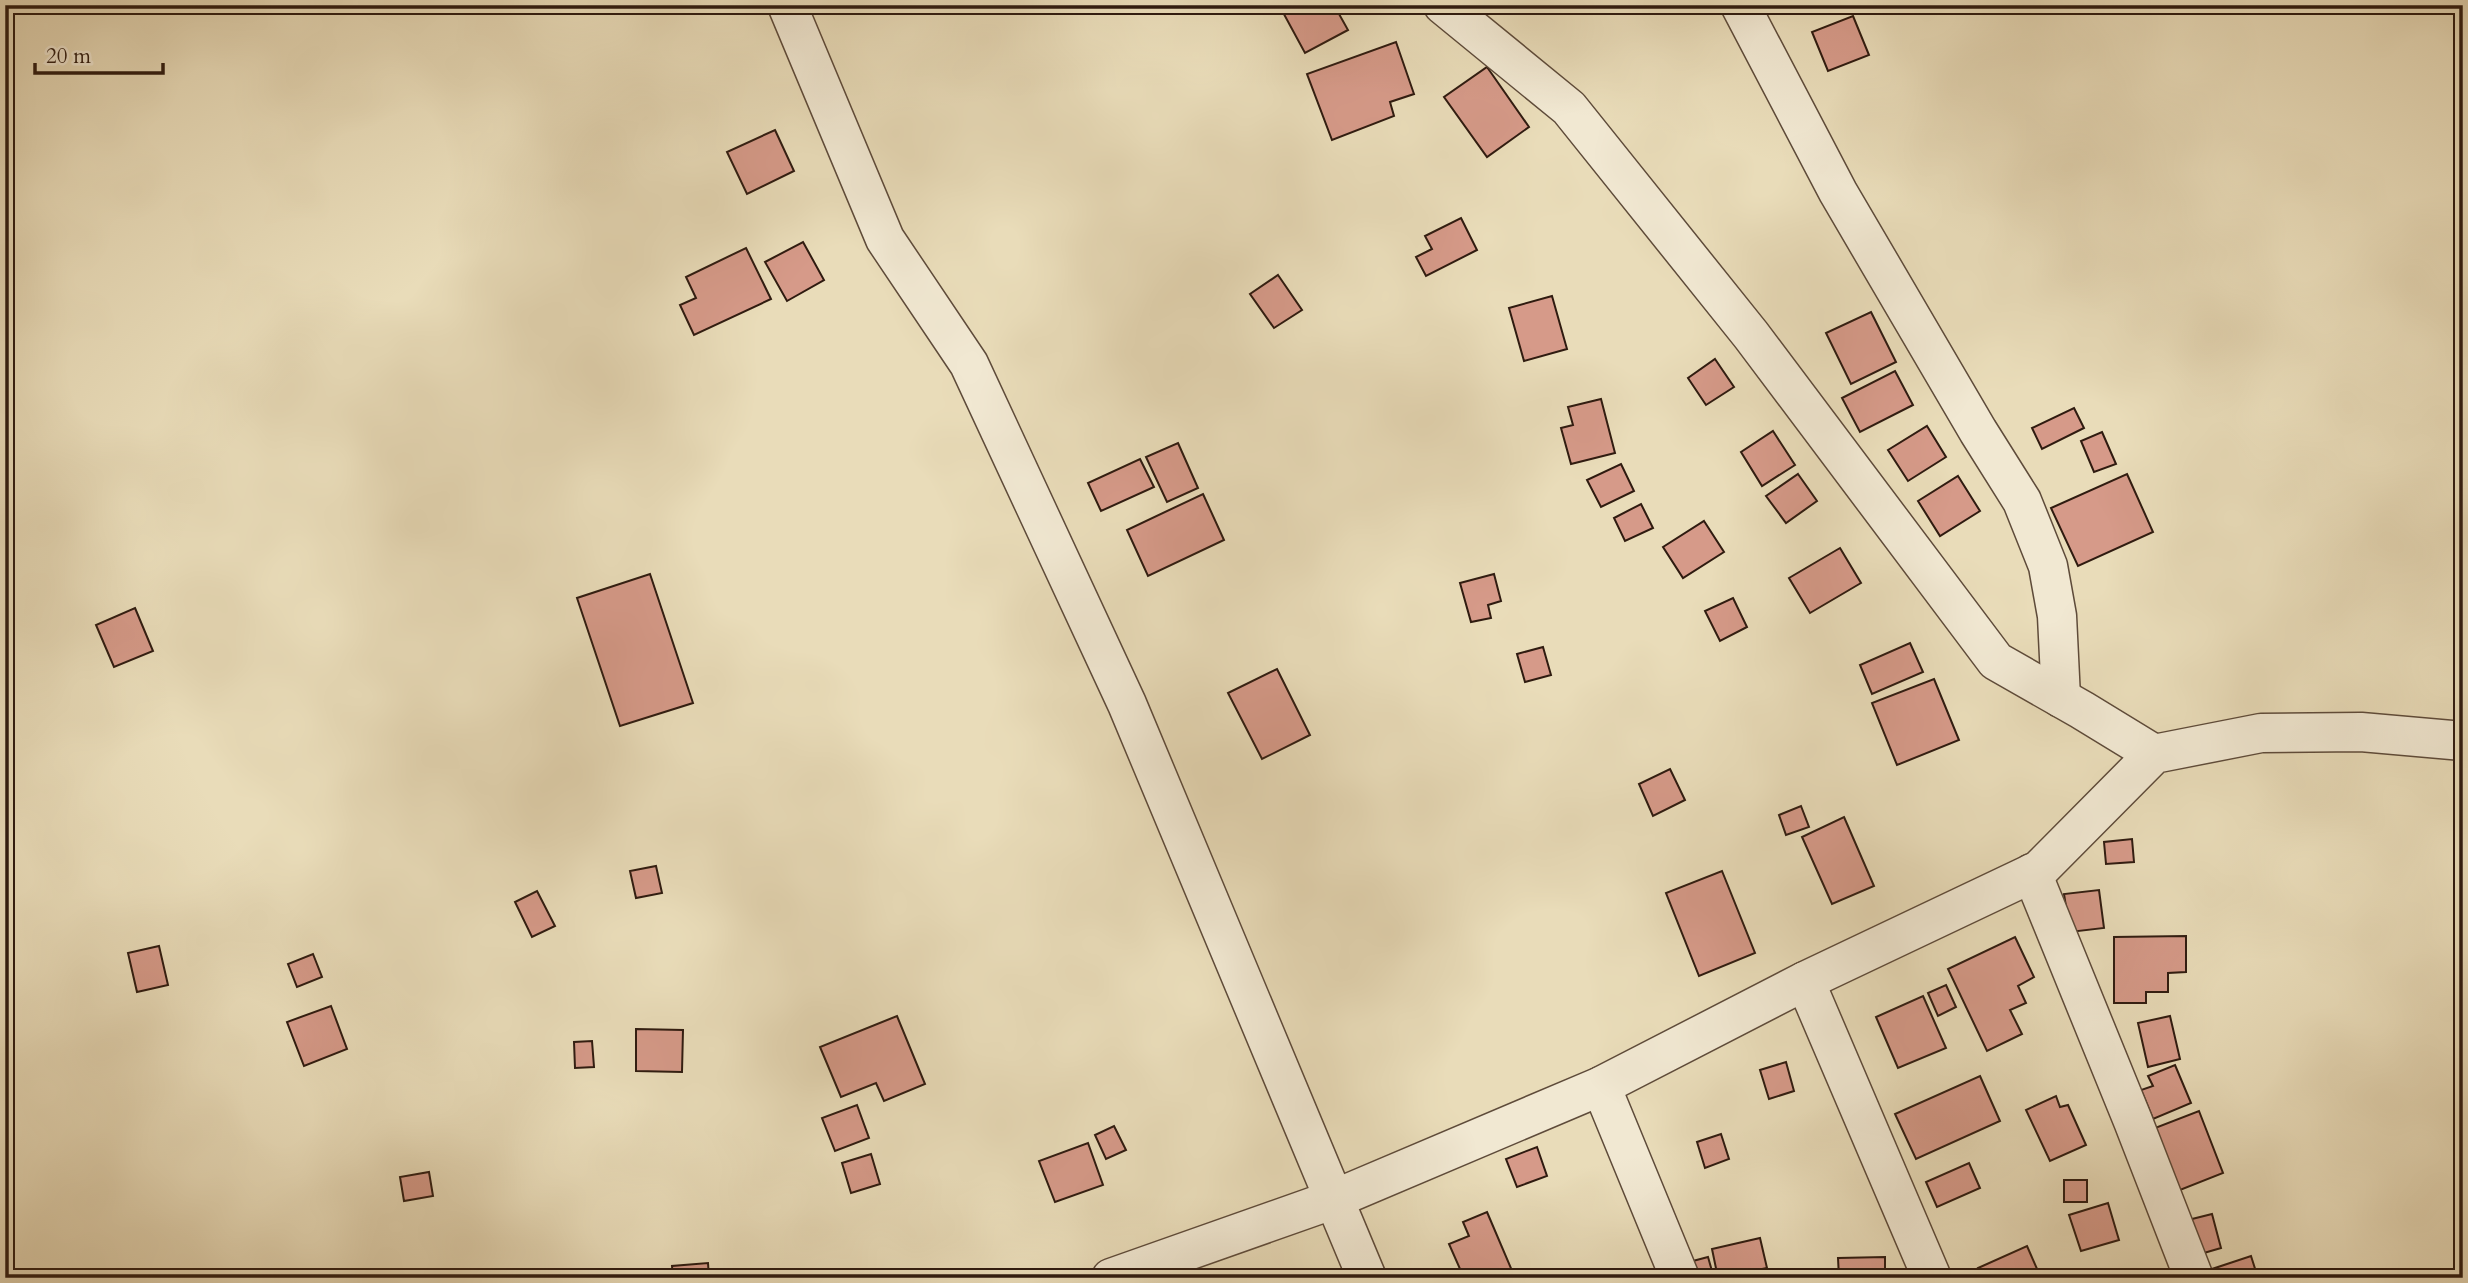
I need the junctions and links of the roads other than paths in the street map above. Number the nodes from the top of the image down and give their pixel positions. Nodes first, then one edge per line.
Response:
1 (787, 5) edge
2 (1443, 5) edge
3 (1740, 5) edge
4 (2061, 698) junction
5 (2463, 741) edge
6 (2154, 754) junction
7 (2032, 873) junction
8 (1805, 981) junction
9 (1601, 1086) junction
10 (1332, 1200) junction
11 (1111, 1278) edge
12 (1367, 1278) edge
13 (1680, 1278) edge
14 (1932, 1278) edge
15 (2194, 1278) edge

1 - 10 street
2 - 4 street
3 - 4 street
4 - 6 street
5 - 6 street
6 - 7 street
7 - 8 street
7 - 15 street
8 - 9 street
8 - 14 street
9 - 10 street
9 - 13 street
10 - 11 street
10 - 12 street

